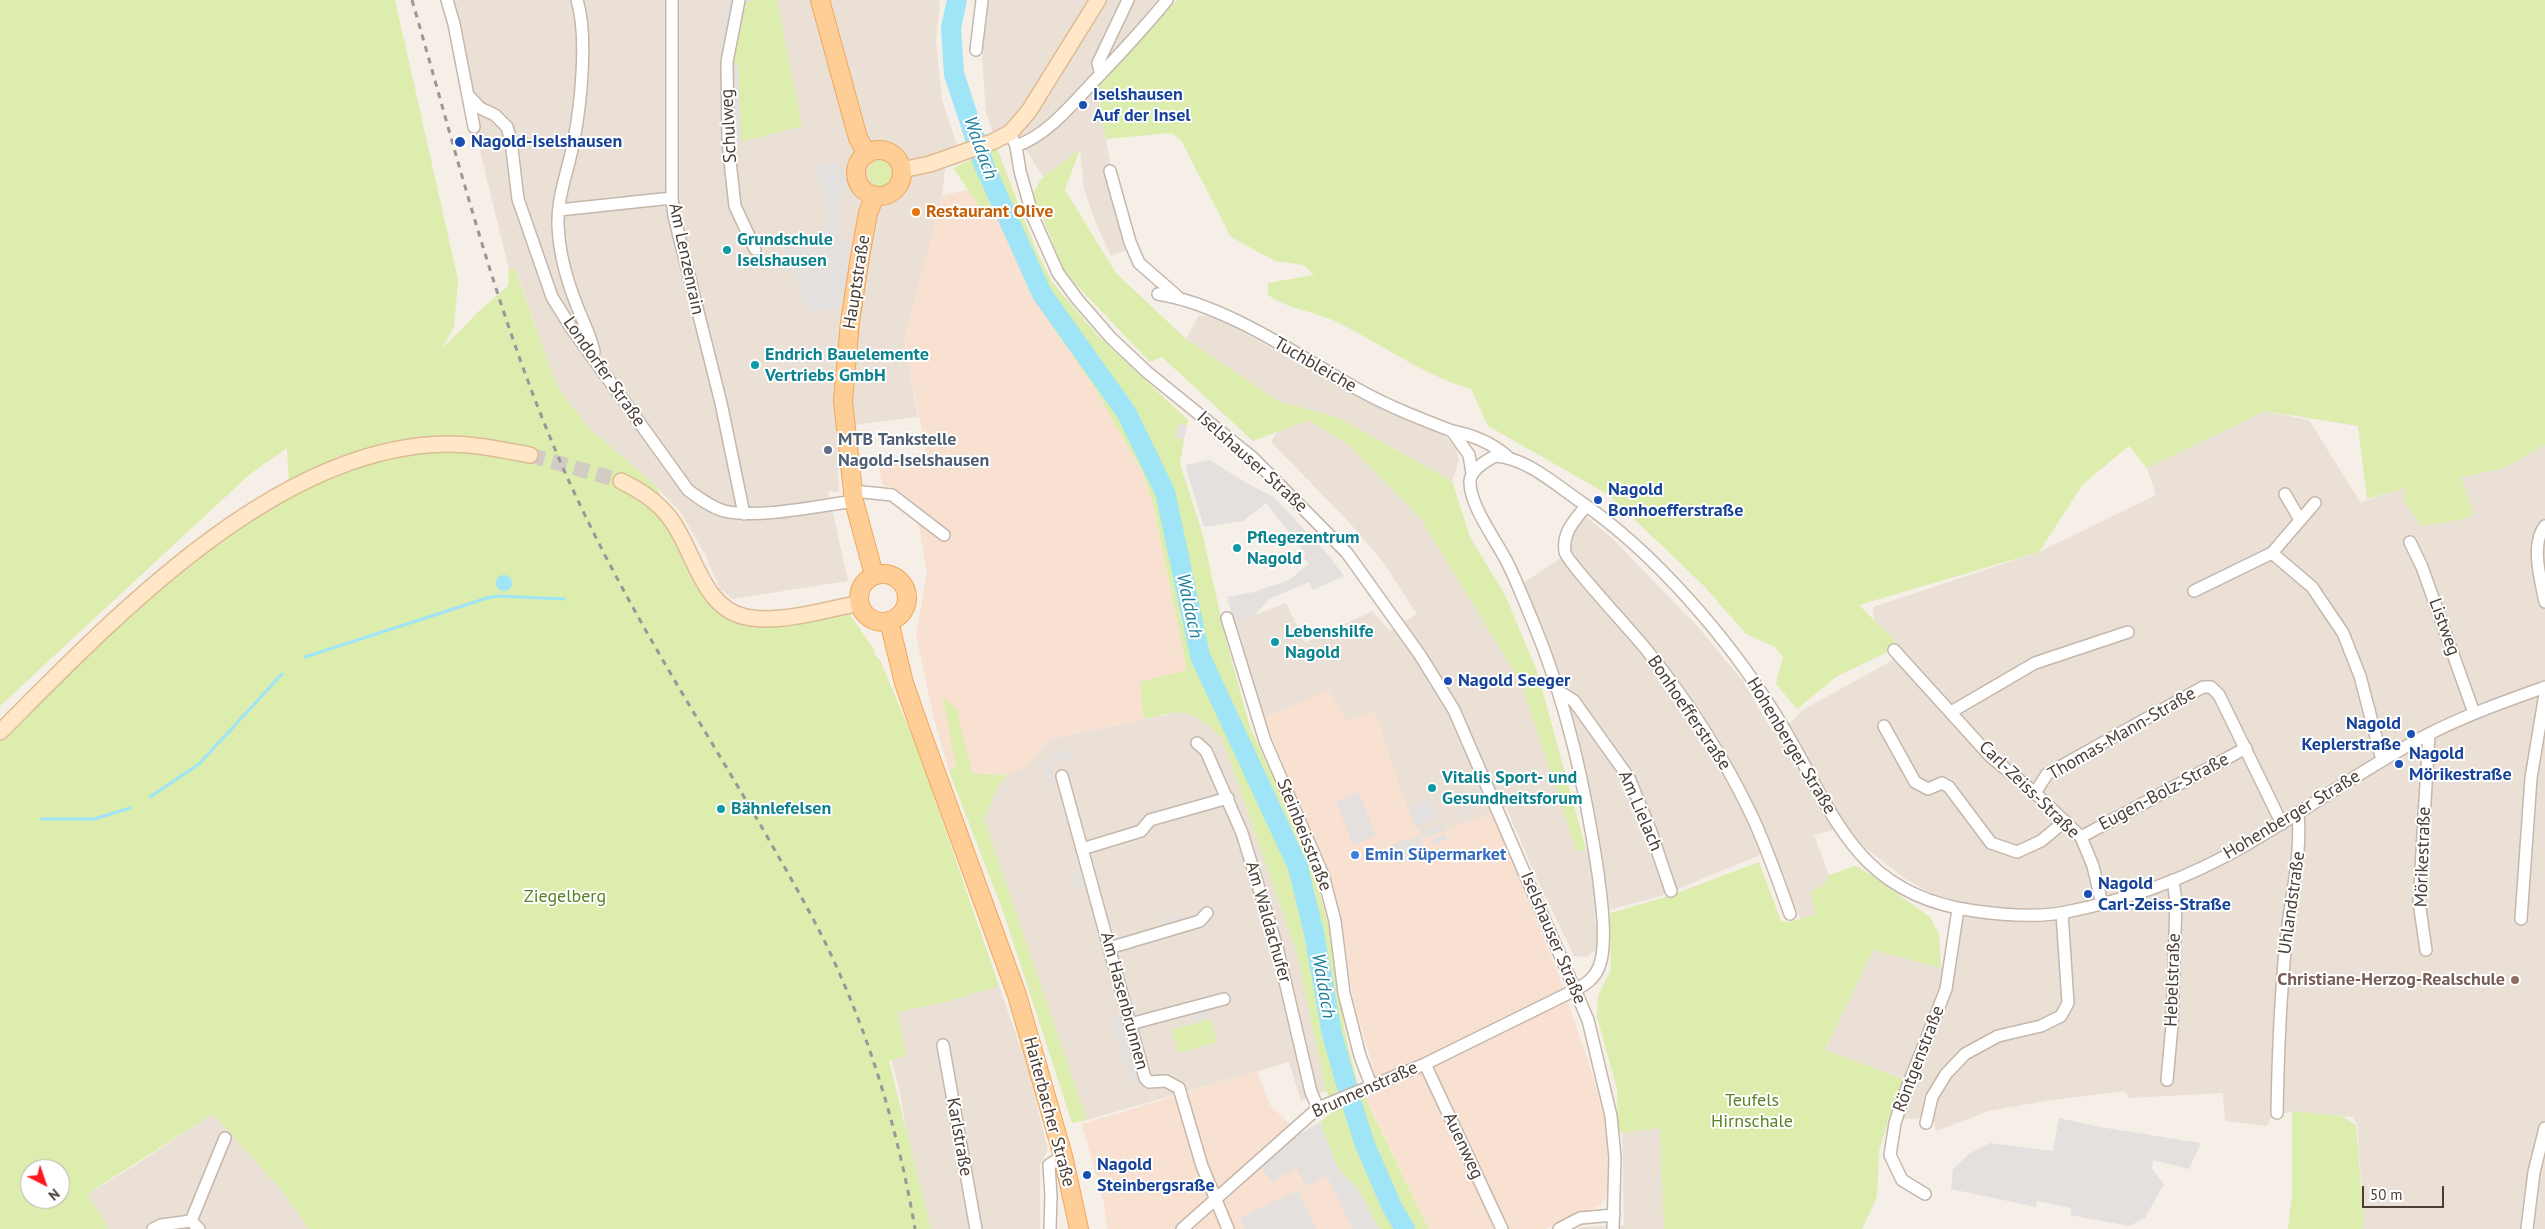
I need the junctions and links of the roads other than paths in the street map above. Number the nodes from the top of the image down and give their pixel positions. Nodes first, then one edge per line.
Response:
1 (447, 0) edge
2 (577, 0) edge
3 (672, 0) edge
4 (739, 0) edge
5 (820, 0) edge
6 (982, 0) edge
7 (1098, 0) edge
8 (1128, 0) edge
9 (1167, 0) edge
10 (976, 50) dead end
11 (1101, 74) junction
12 (468, 95) junction
13 (474, 127) dead end
14 (1013, 139) junction
15 (867, 154) junction
16 (902, 170) junction
17 (1110, 171) dead end
18 (875, 196) junction
19 (672, 198) junction
20 (559, 210) junction
21 (755, 249) dead end
22 (1158, 294) dead end
23 (1178, 297) junction
24 (591, 356) junction
25 (1452, 431) junction
26 (530, 455) tunnel mouth
27 (1508, 457) junction
28 (1472, 472) junction
29 (621, 481) tunnel mouth
30 (2285, 494) dead end
31 (853, 496) junction
32 (2315, 503) dead end
33 (1586, 506) junction
34 (744, 514) junction
35 (2300, 520) junction
36 (2545, 526) edge
37 (944, 535) dead end
38 (2410, 542) dead end
39 (2272, 553) junction
40 (874, 575) junction
41 (2194, 591) dead end
42 (2545, 601) edge
43 (859, 603) junction
44 (1227, 618) dead end
45 (889, 621) junction
46 (2128, 632) dead end
47 (1894, 650) dead end
48 (2545, 687) edge
49 (1560, 692) junction
50 (2545, 694) edge
51 (1952, 712) junction
52 (2474, 713) junction
53 (1884, 726) dead end
54 (0, 732) edge
55 (2429, 734) junction
56 (1197, 744) dead end
57 (2246, 748) junction
58 (2382, 760) junction
59 (1062, 776) dead end
60 (2035, 793) junction
61 (1228, 798) junction
62 (2298, 813) junction
63 (2065, 822) junction
64 (2282, 824) junction
65 (2081, 837) junction
66 (1082, 850) junction
67 (2173, 880) junction
68 (1671, 891) dead end
69 (2102, 904) junction
70 (1958, 909) junction
71 (1208, 912) dead end
72 (2062, 913) junction
73 (1790, 914) dead end
74 (2520, 919) dead end
75 (1109, 948) junction
76 (2426, 950) dead end
77 (1575, 990) junction
78 (1224, 999) dead end
79 (1130, 1024) junction
80 (943, 1045) dead end
81 (1425, 1064) junction
82 (2167, 1080) dead end
83 (1371, 1085) junction
84 (1323, 1105) junction
85 (2276, 1113) dead end
86 (1926, 1123) dead end
87 (2545, 1128) edge
88 (225, 1138) dead end
89 (1063, 1156) junction
90 (1924, 1194) dead end
91 (1216, 1199) junction
92 (1614, 1215) junction
93 (195, 1225) edge
94 (153, 1229) edge
95 (976, 1229) edge
96 (1050, 1229) edge
97 (1079, 1229) edge
98 (1182, 1229) edge
99 (1228, 1229) edge
100 (1502, 1229) edge
101 (1559, 1229) edge
102 (1613, 1229) edge
103 (2527, 1229) edge

1 - 12 street
2 - 20 street
3 - 19 street, Am Lenzenrain
4 - 21 street, Schulweg
5 - 15 main road
6 - 10 street
7 - 14 street
8 - 11 street
9 - 11 street
11 - 14 street
12 - 13 street
12 - 24 street, Londorfer Straße
14 - 16 street
14 - 77 street, Iselshauser Straße
15 - 16 main road
15 - 18 main road
16 - 18 main road
17 - 23 street, Tuchbleiche
18 - 31 main road, Hauptstraße
19 - 20 street
19 - 34 street, Am Lenzenrain
20 - 24 street
22 - 23 street, Tuchbleiche
23 - 25 street, Tuchbleiche
24 - 34 street, Londorfer Straße
25 - 27 street, Tuchbleiche
25 - 28 street
26 - 54 street
27 - 28 street
27 - 33 street, Hohenberger Straße
28 - 49 street
29 - 43 street
30 - 35 street
31 - 34 street, Londorfer Straße
31 - 37 street, Londorfer Straße
31 - 40 main road, Hauptstraße
32 - 35 street
33 - 70 street, Hohenberger Straße
33 - 73 street, Bonhoefferstraße
35 - 39 street
36 - 42 street
38 - 52 street, Listweg
39 - 41 street
39 - 58 street
40 - 43 main road
40 - 45 main road
43 - 45 main road
44 - 83 street, Steinbeisstraße
45 - 89 main road, Haiterbacher Straße
46 - 51 street
47 - 51 street, Carl-Zeiss-Straße
48 - 52 street, Hohenberger Straße
49 - 68 street, Am Lielach
49 - 77 street
50 - 74 street
51 - 60 street, Carl-Zeiss-Straße
52 - 55 street, Hohenberger Straße
53 - 63 street
55 - 58 street, Hohenberger Straße
55 - 76 street, Mörikestraße
56 - 61 street, Am Waldachufer
57 - 60 street, Thomas-Mann-Straße
57 - 64 street, Thomas-Mann-Straße
57 - 65 street, Eugen-Bolz-Straße
58 - 62 street, Hohenberger Straße
59 - 66 street, Am Hasenbrunnen
60 - 63 street, Carl-Zeiss-Straße
61 - 66 street
61 - 84 street, Am Waldachufer
62 - 64 street, Hohenberger Straße
62 - 85 street, Uhlandstraße
63 - 65 street, Carl-Zeiss-Straße
64 - 67 street, Hohenberger Straße
65 - 69 street, Carl-Zeiss-Straße
66 - 75 street, Am Hasenbrunnen
67 - 69 street, Hohenberger Straße
67 - 82 street, Hebelstraße
69 - 72 street, Hohenberger Straße
70 - 72 street, Hohenberger Straße
70 - 90 street, Röntgenstraße
71 - 75 street
72 - 86 street
75 - 79 street, Am Hasenbrunnen
77 - 81 street, Brunnenstraße
77 - 92 street, Iselshauser Straße
78 - 79 street
79 - 91 street, Am Hasenbrunnen
80 - 95 street, Karlstraße
81 - 83 street, Brunnenstraße
81 - 100 street, Auenweg
83 - 84 street, Brunnenstraße
84 - 91 street, Brunnenstraße
87 - 103 street
88 - 93 street
89 - 96 street
89 - 97 main road, Haiterbacher Straße
91 - 98 street, Brunnenstraße
91 - 99 street
92 - 101 street
92 - 102 street, Iselshauser Straße
93 - 94 street

